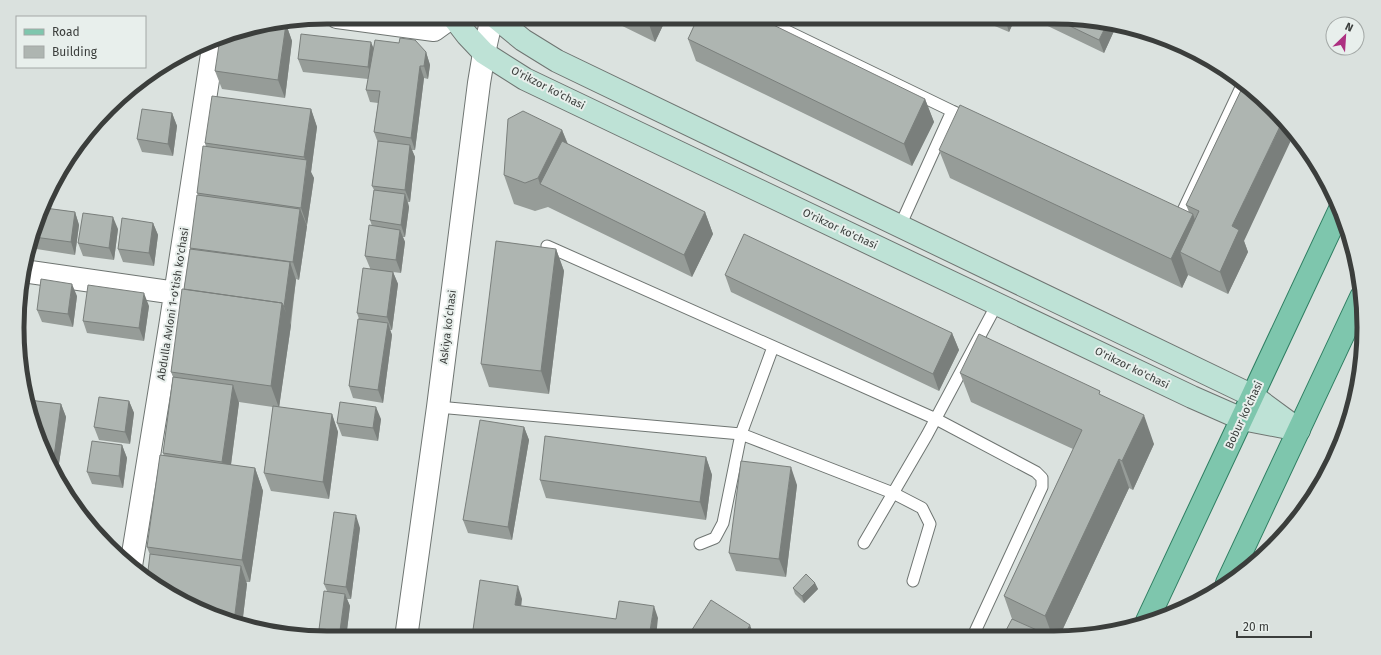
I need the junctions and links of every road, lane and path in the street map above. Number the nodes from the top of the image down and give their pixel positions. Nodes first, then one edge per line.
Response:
1 (389, 24) edge
2 (442, 24) edge
3 (458, 24) edge
4 (491, 24) edge
5 (502, 24) edge
6 (772, 24) edge
7 (213, 46) edge
8 (484, 53) junction
9 (1240, 89) edge
10 (952, 111) junction
11 (981, 124) edge
12 (1165, 212) edge
13 (1336, 217) edge
14 (900, 226) junction
15 (547, 246) edge
16 (29, 272) edge
17 (176, 293) junction
18 (997, 304) junction
19 (1356, 309) edge
20 (773, 347) junction
21 (1253, 396) junction
22 (438, 407) junction
23 (936, 419) junction
24 (1242, 419) junction
25 (1299, 430) junction
26 (742, 434) junction
27 (893, 493) junction
28 (864, 543) dead end
29 (700, 544) dead end
30 (132, 560) edge
31 (1232, 573) edge
32 (913, 581) dead end
33 (1150, 615) edge
34 (407, 631) edge
35 (975, 631) edge

1 - 2 street
3 - 8 main road, O'rikzor ko'chasi
4 - 8 street, Askiya koʻchasi
5 - 14 main road
6 - 10 lane
7 - 17 street, Abdulla Avloni 1-o'tish ko'chasi
8 - 18 main road, O'rikzor ko'chasi
8 - 22 street, Askiya koʻchasi
9 - 12 lane
10 - 11 lane
10 - 14 lane
13 - 21 main road, Bobur ko'chasi
14 - 21 main road
15 - 20 lane
16 - 17 street
17 - 30 street, Abdulla Avloni 1-o'tish ko'chasi
18 - 23 lane
18 - 24 main road, O'rikzor ko'chasi
19 - 25 main road
20 - 23 lane
20 - 26 lane
21 - 24 main road, Bobur ko'chasi
21 - 25 main road
22 - 26 lane
22 - 34 street, Askiya koʻchasi
23 - 27 lane
23 - 35 lane
24 - 25 main road, O'rikzor ko'chasi
24 - 33 main road, Bobur ko'chasi
25 - 31 main road
26 - 27 lane
26 - 29 lane
27 - 28 lane
27 - 32 lane

